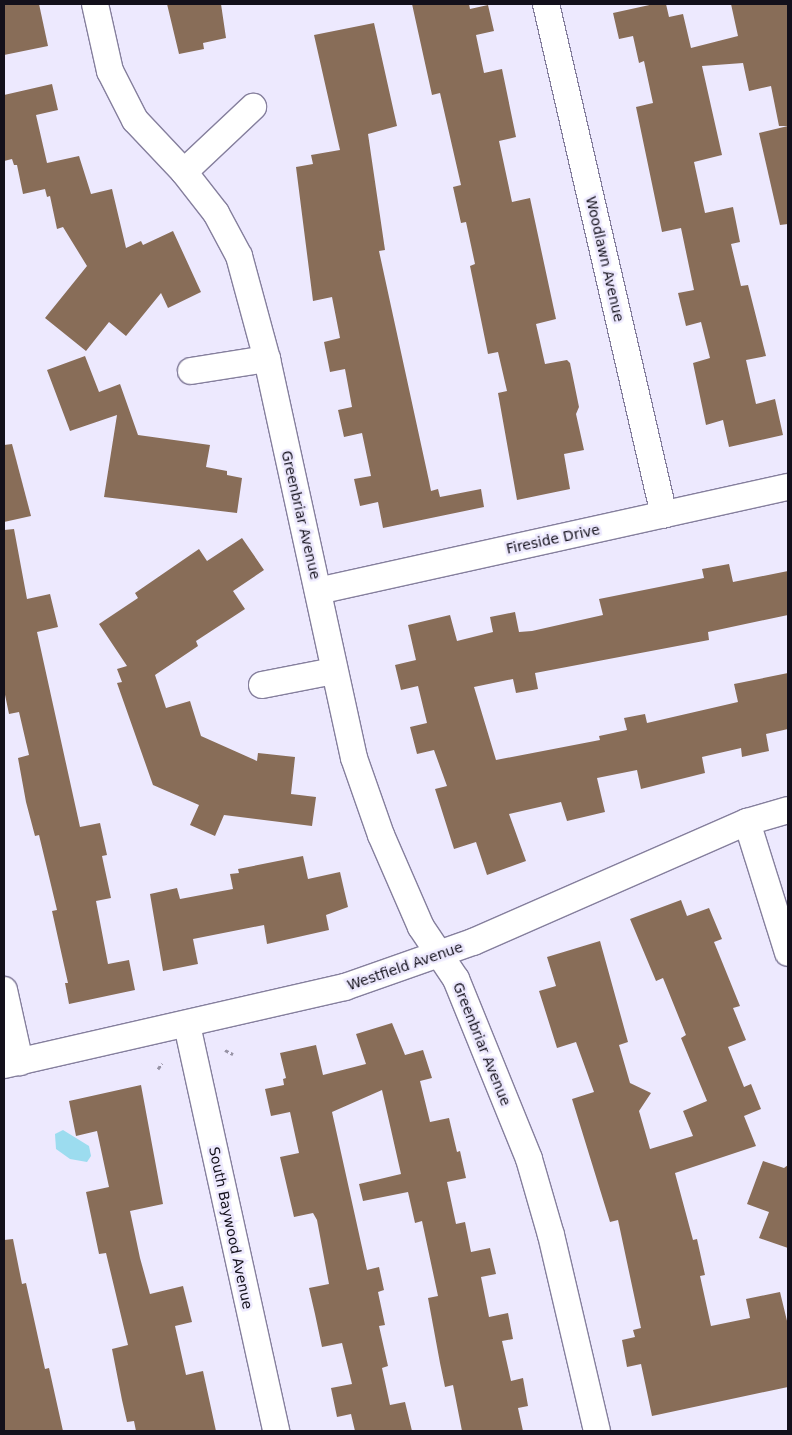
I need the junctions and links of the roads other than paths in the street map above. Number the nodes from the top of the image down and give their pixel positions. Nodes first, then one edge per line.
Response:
1 (95, 4) edge
2 (546, 4) edge
3 (253, 107) dead end
4 (184, 172) junction
5 (267, 359) junction
6 (191, 371) dead end
7 (788, 487) edge
8 (664, 514) junction
9 (318, 590) junction
10 (334, 671) junction
11 (262, 685) dead end
12 (788, 810) edge
13 (748, 822) junction
14 (788, 953) edge
15 (440, 955) junction
16 (4, 990) edge
17 (187, 1025) junction
18 (12, 1064) edge
19 (276, 1431) edge
20 (597, 1431) edge

1 - 4 street, Greenbriar Avenue
2 - 8 street, Woodlawn Avenue
3 - 4 street
4 - 5 street, Greenbriar Avenue
5 - 6 street
5 - 9 street, Greenbriar Avenue
7 - 8 street, Fireside Drive
8 - 9 street, Fireside Drive
9 - 10 street, Greenbriar Avenue
10 - 11 street
10 - 15 street, Greenbriar Avenue
12 - 13 street, Westfield Avenue
13 - 14 street
13 - 15 street, Westfield Avenue
15 - 17 street, Westfield Avenue
15 - 20 street, Greenbriar Avenue
16 - 18 street
17 - 18 street, Westfield Avenue
17 - 19 street, South Baywood Avenue

